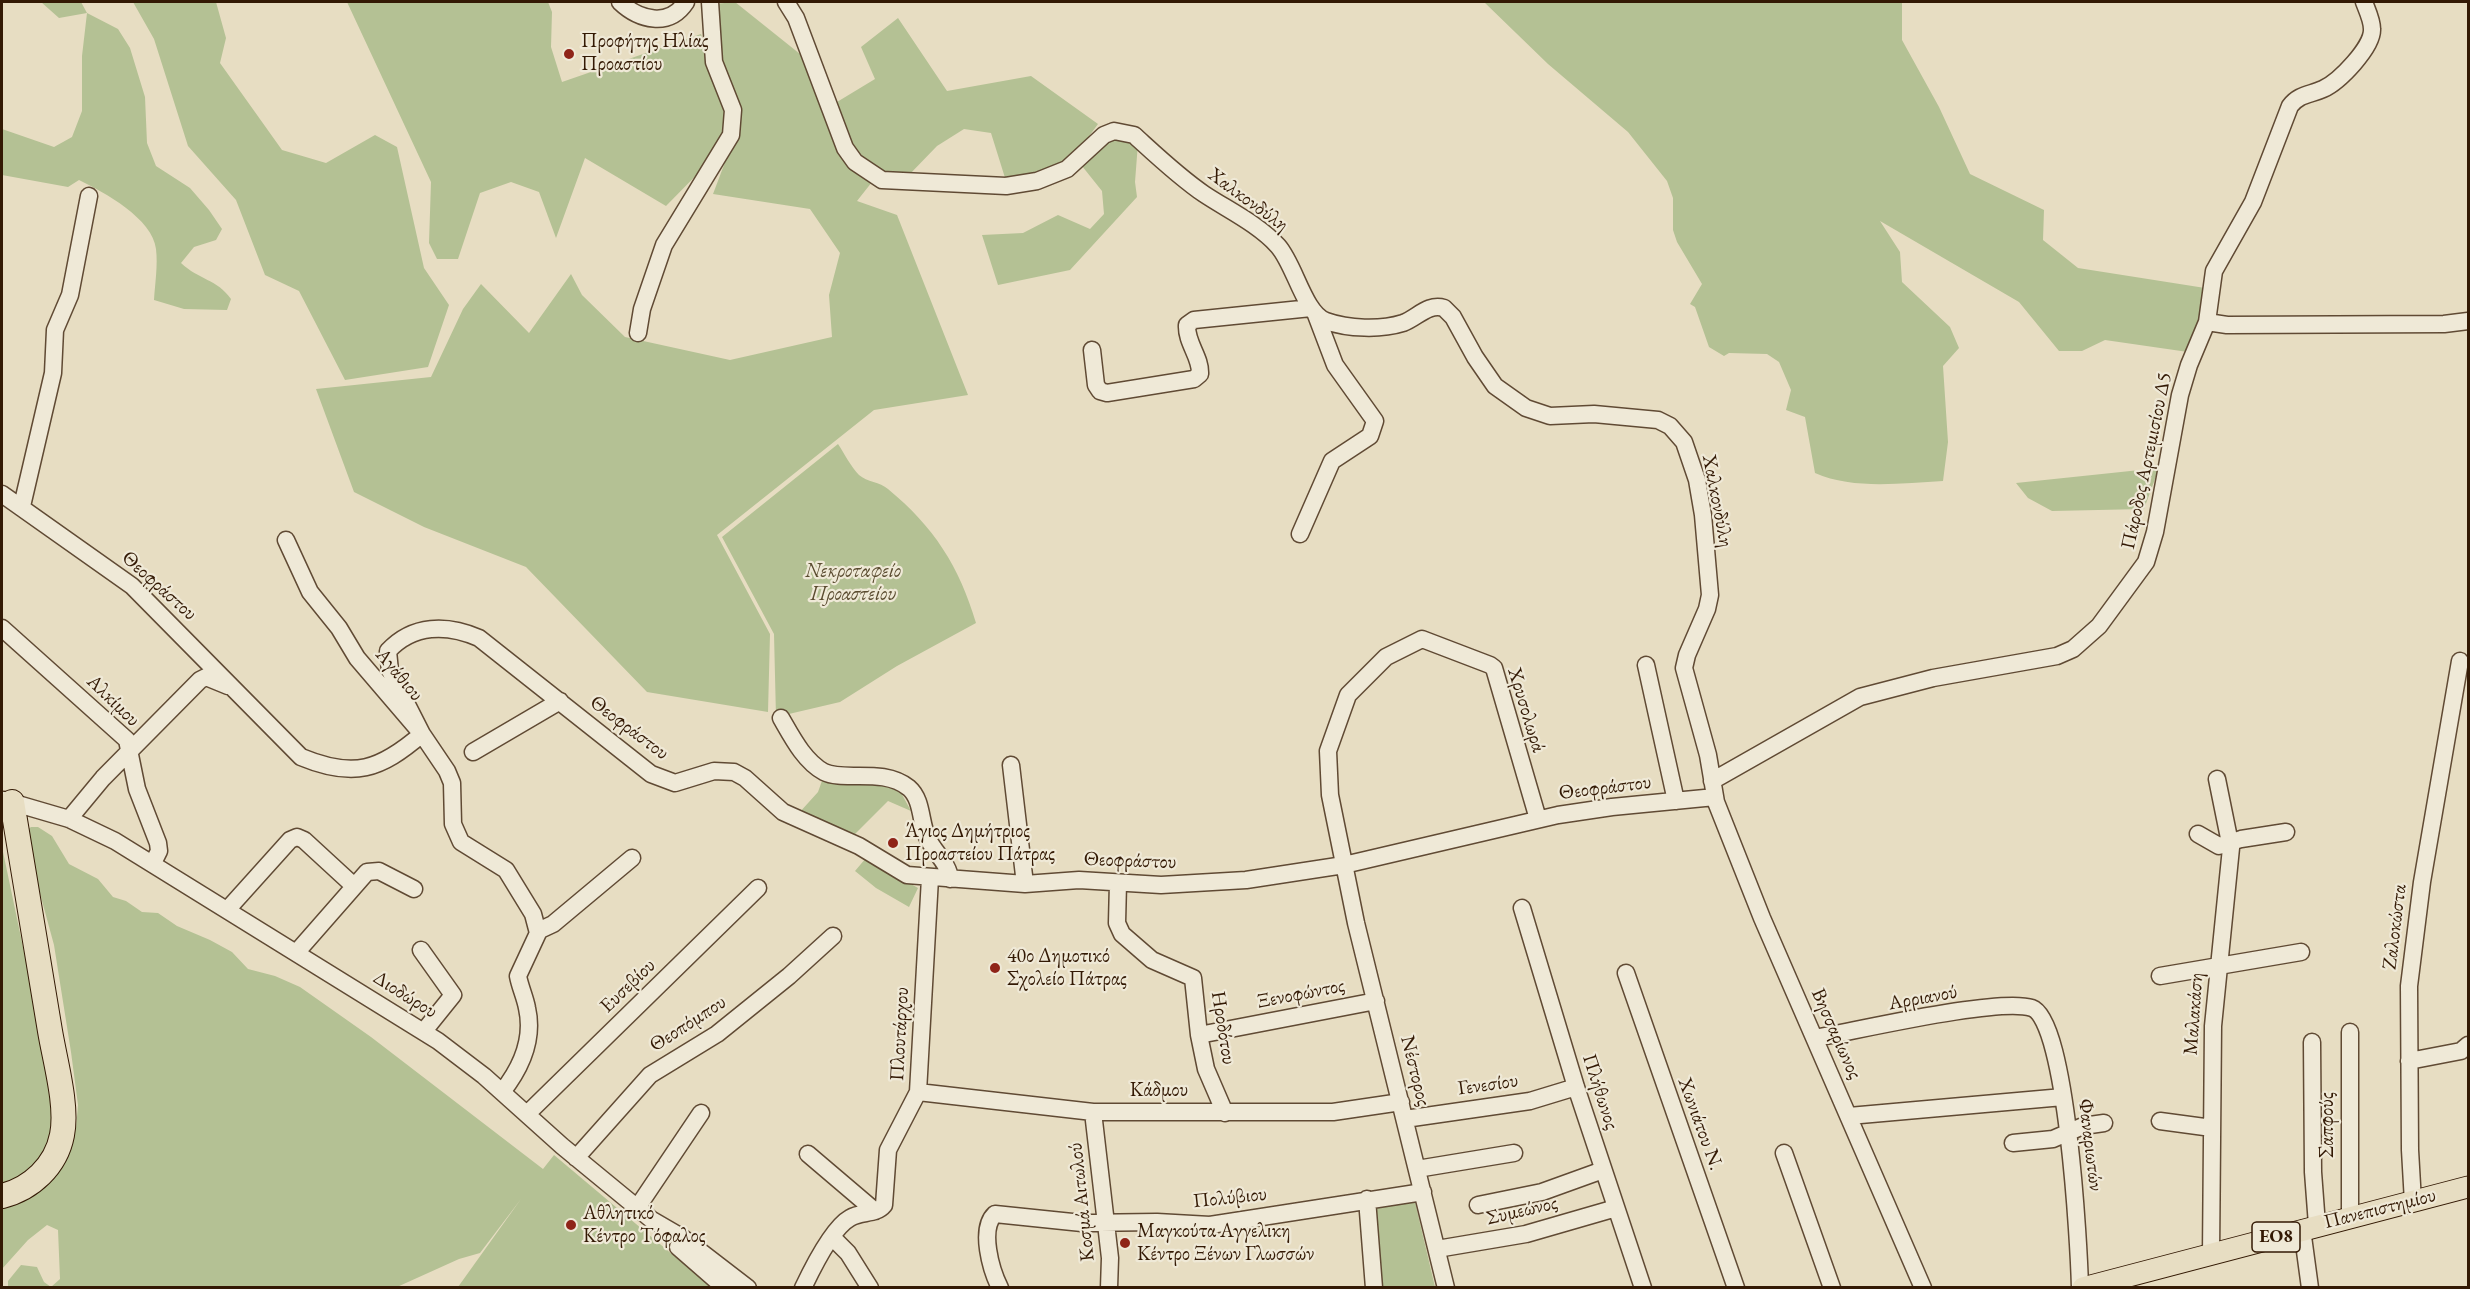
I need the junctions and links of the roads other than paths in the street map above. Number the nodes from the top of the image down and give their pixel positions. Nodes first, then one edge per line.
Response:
1 (620, 2) edge
2 (686, 2) edge
3 (710, 2) edge
4 (786, 2) edge
5 (2364, 2) edge
6 (89, 196) dead end
7 (1313, 312) junction
8 (2469, 321) edge
9 (2207, 322) junction
10 (638, 333) dead end
11 (1092, 350) dead end
12 (2, 494) edge
13 (22, 506) junction
14 (1300, 534) dead end
15 (286, 540) dead end
16 (2, 628) edge
17 (2460, 661) dead end
18 (1646, 665) dead end
19 (232, 685) junction
20 (560, 701) junction
21 (781, 718) dead end
22 (422, 734) junction
23 (130, 750) junction
24 (473, 752) dead end
25 (1011, 765) dead end
26 (2217, 779) dead end
27 (1714, 789) junction
28 (7, 801) edge
29 (1676, 801) junction
30 (69, 819) junction
31 (1538, 819) junction
32 (2286, 832) dead end
33 (2198, 834) dead end
34 (2231, 842) junction
35 (632, 858) dead end
36 (153, 863) junction
37 (1344, 865) junction
38 (930, 878) junction
39 (950, 879) junction
40 (1118, 883) junction
41 (1025, 884) junction
42 (354, 886) junction
43 (758, 888) dead end
44 (414, 889) dead end
45 (1522, 908) dead end
46 (227, 910) junction
47 (538, 931) junction
48 (833, 936) dead end
49 (421, 950) dead end
50 (2301, 952) dead end
51 (296, 953) junction
52 (2218, 967) junction
53 (1626, 974) dead end
54 (2160, 976) dead end
55 (1376, 1001) junction
56 (2038, 1012) joint
57 (424, 1031) junction
58 (2350, 1032) dead end
59 (1199, 1035) junction
60 (1815, 1038) junction
61 (2312, 1042) dead end
62 (2469, 1045) edge
63 (2409, 1061) junction
64 (1576, 1087) junction
65 (502, 1092) junction
66 (918, 1092) junction
67 (2063, 1097) junction
68 (1403, 1111) junction
69 (1093, 1112) junction
70 (701, 1113) dead end
71 (1224, 1113) junction
72 (527, 1114) junction
73 (1850, 1116) junction
74 (2160, 1121) dead end
75 (2104, 1123) dead end
76 (2212, 1128) junction
77 (2069, 1133) junction
78 (2013, 1143) dead end
79 (1514, 1153) dead end
80 (1784, 1153) dead end
81 (808, 1154) dead end
82 (576, 1158) junction
83 (1417, 1169) junction
84 (1603, 1170) junction
85 (2469, 1187) edge
86 (1423, 1192) junction
87 (2, 1196) edge
88 (1367, 1199) junction
89 (2413, 1202) junction
90 (1478, 1205) dead end
91 (637, 1208) junction
92 (1616, 1208) junction
93 (875, 1211) junction
94 (2350, 1218) junction
95 (652, 1220) junction
96 (1106, 1221) junction
97 (2310, 1227) junction
98 (833, 1238) junction
99 (1437, 1249) junction
100 (2211, 1255) junction
101 (725, 1287) edge
102 (748, 1287) edge
103 (803, 1287) edge
104 (870, 1287) edge
105 (1000, 1287) edge
106 (1109, 1287) edge
107 (1374, 1287) edge
108 (1446, 1287) edge
109 (1643, 1287) edge
110 (1736, 1287) edge
111 (1832, 1287) edge
112 (1923, 1287) edge
113 (2082, 1287) edge
114 (2310, 1287) edge

1 - 2 street
3 - 10 street
4 - 7 street, Χαλκονδύλη
5 - 9 street, Πάροδος Αρτεμισίου Δ5
6 - 13 street
7 - 11 street
7 - 14 street
7 - 27 street, Χαλκονδύλη
8 - 9 street
9 - 27 street, Πάροδος Αρτεμισίου Δ5
12 - 13 street, Θεοφράστου
13 - 19 street, Θεοφράστου
15 - 22 street, Αγάθιου
16 - 23 street, Αλκίμου
17 - 63 street, Ζαλοκώστα
18 - 29 street
19 - 22 street, Θεοφράστου
19 - 23 street
20 - 22 street, Θεοφράστου
20 - 24 street
20 - 38 street, Θεοφράστου
21 - 39 street
22 - 47 street, Αγάθιου
23 - 30 street
23 - 36 street, Αλκίμου
25 - 41 street
26 - 34 street, Μαλακάση
27 - 29 street, Θεοφράστου
27 - 60 street, Βησσαρίωνος
28 - 30 street, Διοδώρου
28 - 87 highway
29 - 31 street, Θεοφράστου
30 - 36 street, Διοδώρου
31 - 37 street, Θεοφράστου
31 - 37 street, Χρυσολωρά
32 - 34 street
33 - 34 street
34 - 52 street, Μαλακάση
35 - 47 street
36 - 46 street, Διοδώρου
37 - 40 street, Θεοφράστου
37 - 55 street, Νέστορος
38 - 39 street, Θεοφράστου
38 - 66 street, Πλουτάρχου
39 - 41 street, Θεοφράστου
40 - 41 street, Θεοφράστου
40 - 59 street, Ηροδότου
42 - 44 street
42 - 46 street
42 - 51 street
43 - 72 street, Ευσεβίου
45 - 64 street, Πλήθωνος
46 - 51 street, Διοδώρου
47 - 65 street
48 - 82 street, Θεοπόμπου
49 - 57 street
50 - 52 street
51 - 57 street, Διοδώρου
52 - 54 street
52 - 76 street, Μαλακάση
53 - 110 street, Χωνιάτου Ν.
55 - 59 street, Ξενοφώντος
55 - 68 street, Νέστορος
56 - 60 street, Αρριανού
56 - 67 street, Φαναριωτών
57 - 65 street, Διοδώρου
58 - 94 street, Σαπφούς
59 - 71 street, Ηροδότου
60 - 73 street, Βησσαρίωνος
61 - 97 street
62 - 63 street
63 - 89 street, Ζαλοκώστα
64 - 68 street, Γενεσίου
64 - 84 street, Πλήθωνος
65 - 72 street, Διοδώρου
66 - 69 street, Κάδμου
66 - 93 street, Πλουτάρχου
67 - 73 street
67 - 77 street, Φαναριωτών
68 - 71 street, Κάδμου
68 - 83 street, Νέστορος
69 - 71 street, Κάδμου
69 - 96 street, Κοσμά Αιτωλού
70 - 91 street
72 - 82 street, Διοδώρου
73 - 112 street, Βησσαρίωνος
74 - 76 street
75 - 77 street
76 - 100 street, Μαλακάση
77 - 78 street
77 - 113 street, Φαναριωτών
79 - 83 street
80 - 111 street
81 - 93 street
82 - 91 street, Διοδώρου
83 - 86 street, Νέστορος
84 - 90 street
84 - 92 street, Πλήθωνος
85 - 89 main road, Πανεπιστημίου / ΕΟ8
86 - 88 street, Πολύβιου
86 - 99 street, Νέστορος
88 - 96 street, Πολύβιου
88 - 107 street
89 - 94 main road, Πανεπιστημίου / ΕΟ8
91 - 95 street, Διοδώρου
92 - 99 street, Συμεώνος
92 - 109 street, Πλήθωνος
93 - 98 street
94 - 97 main road, Πανεπιστημίου / ΕΟ8
95 - 101 street
95 - 102 street, Διοδώρου
96 - 105 street, Πολύβιου
96 - 106 street, Κοσμά Αιτωλού
97 - 100 main road, Πανεπιστημίου / ΕΟ8
97 - 114 street
98 - 103 street
98 - 104 street
99 - 108 street, Νέστορος
100 - 113 main road, Πανεπιστημίου / ΕΟ8

